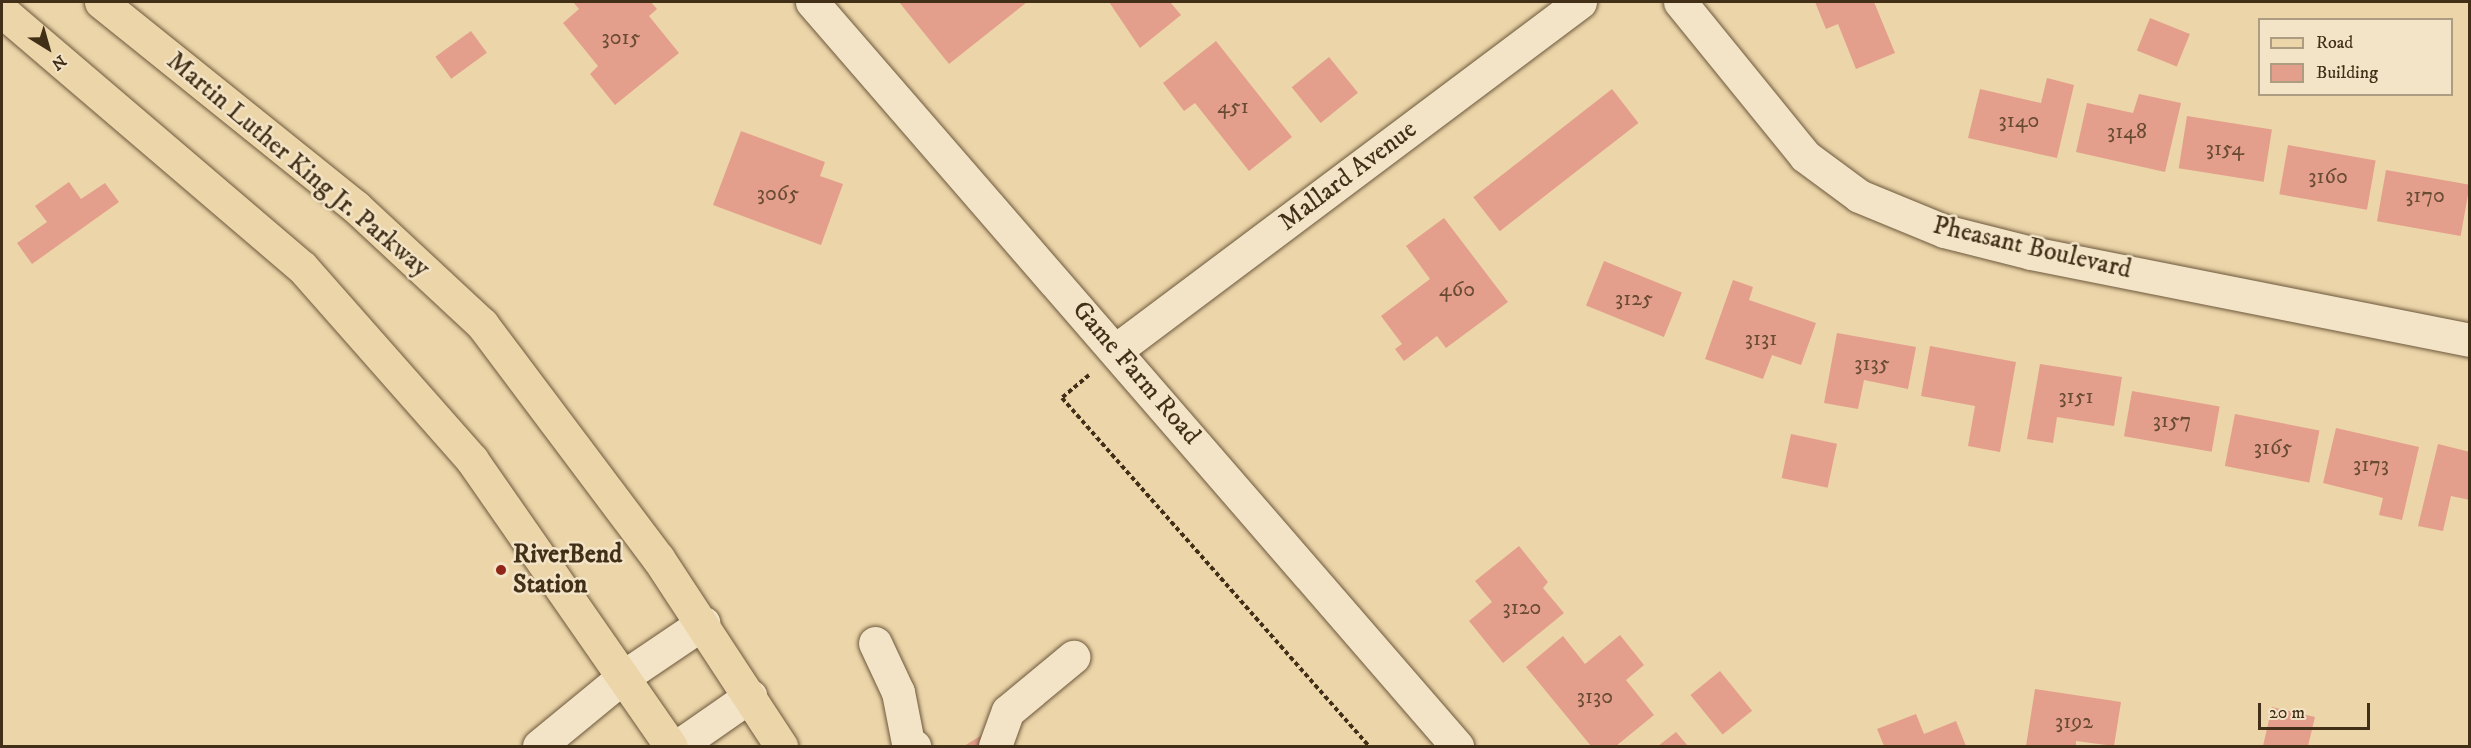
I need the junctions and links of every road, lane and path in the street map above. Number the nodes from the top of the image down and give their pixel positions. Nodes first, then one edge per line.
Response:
1 (101, 2) edge
2 (812, 2) edge
3 (1580, 2) edge
4 (1680, 2) edge
5 (2, 11) edge
6 (2469, 340) edge
7 (1116, 350) junction
8 (703, 623) junction
9 (875, 643) dead end
10 (624, 677) junction
11 (750, 696) junction
12 (910, 746) edge
13 (539, 747) edge
14 (671, 747) edge
15 (678, 747) edge
16 (781, 747) edge
17 (995, 747) edge
18 (1019, 747) edge
19 (1369, 747) edge
20 (1457, 747) edge

1 - 8 main road, Martin Luther King Jr. Parkway
2 - 7 street, Game Farm Road
3 - 7 street, Mallard Avenue
4 - 6 street, Pheasant Boulevard
5 - 10 main road
7 - 19 path
7 - 20 street, Game Farm Road
8 - 10 street
8 - 11 main road, Martin Luther King Jr. Parkway
9 - 12 street
10 - 13 street
10 - 14 main road
11 - 15 street
11 - 16 main road, Martin Luther King Jr. Parkway
17 - 18 street

